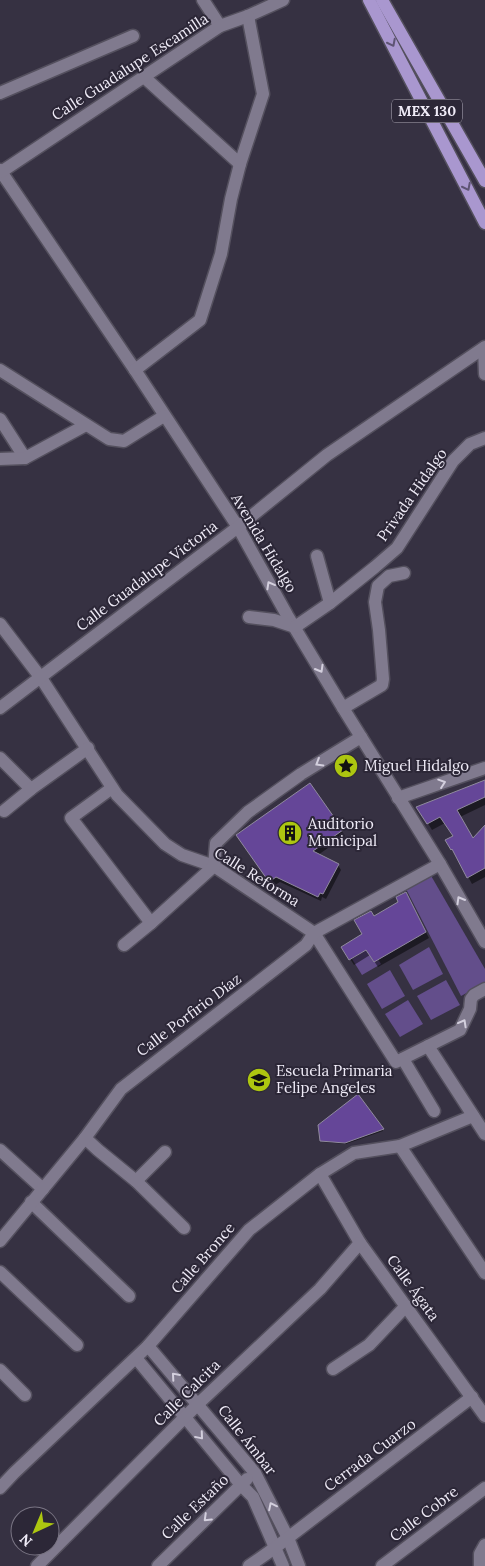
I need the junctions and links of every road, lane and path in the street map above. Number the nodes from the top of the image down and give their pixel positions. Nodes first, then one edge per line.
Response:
1 (203, 0) edge
2 (283, 0) edge
3 (369, 0) edge
4 (382, 0) edge
5 (248, 16) junction
6 (220, 26) junction
7 (133, 36) dead end
8 (144, 76) junction
9 (0, 93) edge
10 (240, 164) junction
11 (0, 171) edge
12 (485, 181) edge
13 (485, 223) edge
14 (485, 348) edge
15 (0, 370) edge
16 (135, 370) junction
17 (485, 374) edge
18 (164, 416) junction
19 (0, 419) edge
20 (86, 425) junction
21 (485, 438) edge
22 (25, 458) junction
23 (0, 459) edge
24 (238, 527) junction
25 (317, 556) dead end
26 (404, 573) dead end
27 (330, 603) junction
28 (249, 617) dead end
29 (0, 624) edge
30 (295, 627) junction
31 (41, 678) junction
32 (0, 708) edge
33 (342, 708) junction
34 (361, 738) junction
35 (88, 748) junction
36 (0, 758) edge
37 (485, 768) edge
38 (112, 788) junction
39 (30, 789) junction
40 (398, 798) junction
41 (4, 811) dead end
42 (440, 864) junction
43 (214, 866) junction
44 (151, 923) junction
45 (314, 933) junction
46 (485, 942) edge
47 (124, 945) dead end
48 (485, 989) edge
49 (428, 1046) junction
50 (402, 1058) junction
51 (434, 1111) dead end
52 (473, 1116) junction
53 (485, 1134) edge
54 (85, 1138) junction
55 (400, 1146) junction
56 (0, 1150) edge
57 (165, 1152) dead end
58 (320, 1174) junction
59 (136, 1181) junction
60 (43, 1189) junction
61 (31, 1202) junction
62 (184, 1228) dead end
63 (0, 1241) edge
64 (360, 1243) junction
65 (0, 1272) edge
66 (485, 1273) edge
67 (129, 1296) dead end
68 (406, 1306) junction
69 (77, 1345) dead end
70 (148, 1346) junction
71 (136, 1358) junction
72 (333, 1369) dead end
73 (0, 1370) edge
74 (25, 1395) dead end
75 (472, 1397) junction
76 (198, 1404) junction
77 (485, 1416) edge
78 (185, 1418) junction
79 (255, 1473) junction
80 (241, 1485) junction
81 (0, 1488) edge
82 (485, 1488) edge
83 (288, 1538) junction
84 (485, 1544) edge
85 (276, 1548) junction
86 (38, 1566) edge
87 (158, 1566) edge
88 (249, 1566) edge
89 (283, 1566) edge
90 (299, 1566) edge
91 (382, 1566) edge
92 (481, 1566) edge

1 - 6 street
2 - 5 street, Calle Guadalupe Escamilla
3 -> 13 main road, MEX 130
4 - 12 main road, MEX 130
5 - 6 street, Calle Guadalupe Escamilla
5 - 10 street
6 - 8 street, Calle Guadalupe Escamilla
7 - 9 street
8 - 10 street
8 - 11 street, Calle Guadalupe Escamilla
10 - 16 street
11 - 16 street, Avenida Hidalgo
14 - 17 street
14 - 24 street, Calle Guadalupe Victoria
15 - 20 street
16 - 18 street, Avenida Hidalgo
18 - 20 street
18 - 24 street, Avenida Hidalgo
19 - 22 street
20 - 22 street
21 - 27 street, Privada Hidalgo
22 - 23 street
30 -> 24 street, Avenida Hidalgo
24 - 31 street, Calle Guadalupe Victoria
25 - 27 street
26 - 33 street
27 - 30 street, Privada Hidalgo
28 - 30 street
29 - 31 street, Calle Reforma
30 -> 33 street, Avenida Hidalgo
31 - 32 street, Calle Guadalupe Victoria
31 - 35 street, Calle Reforma
33 - 34 street, Avenida Hidalgo
34 - 40 street, Avenida Hidalgo
34 -> 43 street
35 - 38 street, Calle Reforma
35 - 39 street
36 - 39 street
40 -> 37 street
38 - 43 street, Calle Reforma
38 - 44 street
39 - 41 street
40 - 42 street, Avenida Hidalgo
42 - 45 street, Calle Porfirio Díaz
46 -> 42 street, Avenida Hidalgo
43 - 44 street
43 - 45 street, Calle Reforma
44 - 47 street
45 - 50 street, Calle Reforma
45 - 54 street, Calle Porfirio Díaz
49 -> 48 street
49 - 50 street
49 - 52 street
50 - 51 street
52 - 53 street
52 - 55 street, Calle Bronce
54 - 59 street
54 - 60 street, Calle Porfirio Díaz
55 - 58 street, Calle Bronce
55 - 66 street
56 - 60 street
57 - 59 street
58 - 64 street, Calle Ágata
58 - 70 street, Calle Bronce
59 - 62 street
60 - 61 street, Calle Porfirio Díaz
61 - 63 street, Calle Porfirio Díaz
61 - 67 street
64 - 68 street, Calle Ágata
64 - 76 street, Calle Calcita
65 - 69 street
68 - 72 street
68 - 75 street, Calle Ágata
70 - 71 street, Calle Bronce
76 -> 70 street, Calle Ámbar
71 - 78 street, Calle Ámbar
71 - 81 street, Calle Bronce
73 - 74 street
75 - 77 street, Calle Ágata
75 - 83 street, Cerrada Cuarzo
76 - 78 street, Calle Calcita
76 - 79 street, Calle Ámbar
78 -> 80 street, Calle Ámbar
78 - 86 street, Calle Calcita
79 - 80 street, Calle Estaño
83 -> 79 street, Calle Ámbar
80 - 85 street, Calle Ámbar
80 -> 87 street, Calle Estaño
82 - 91 street, Calle Cobre
83 - 85 street
83 - 90 street, Calle Ámbar
84 - 92 street
85 - 88 street
85 - 89 street, Calle Ámbar

